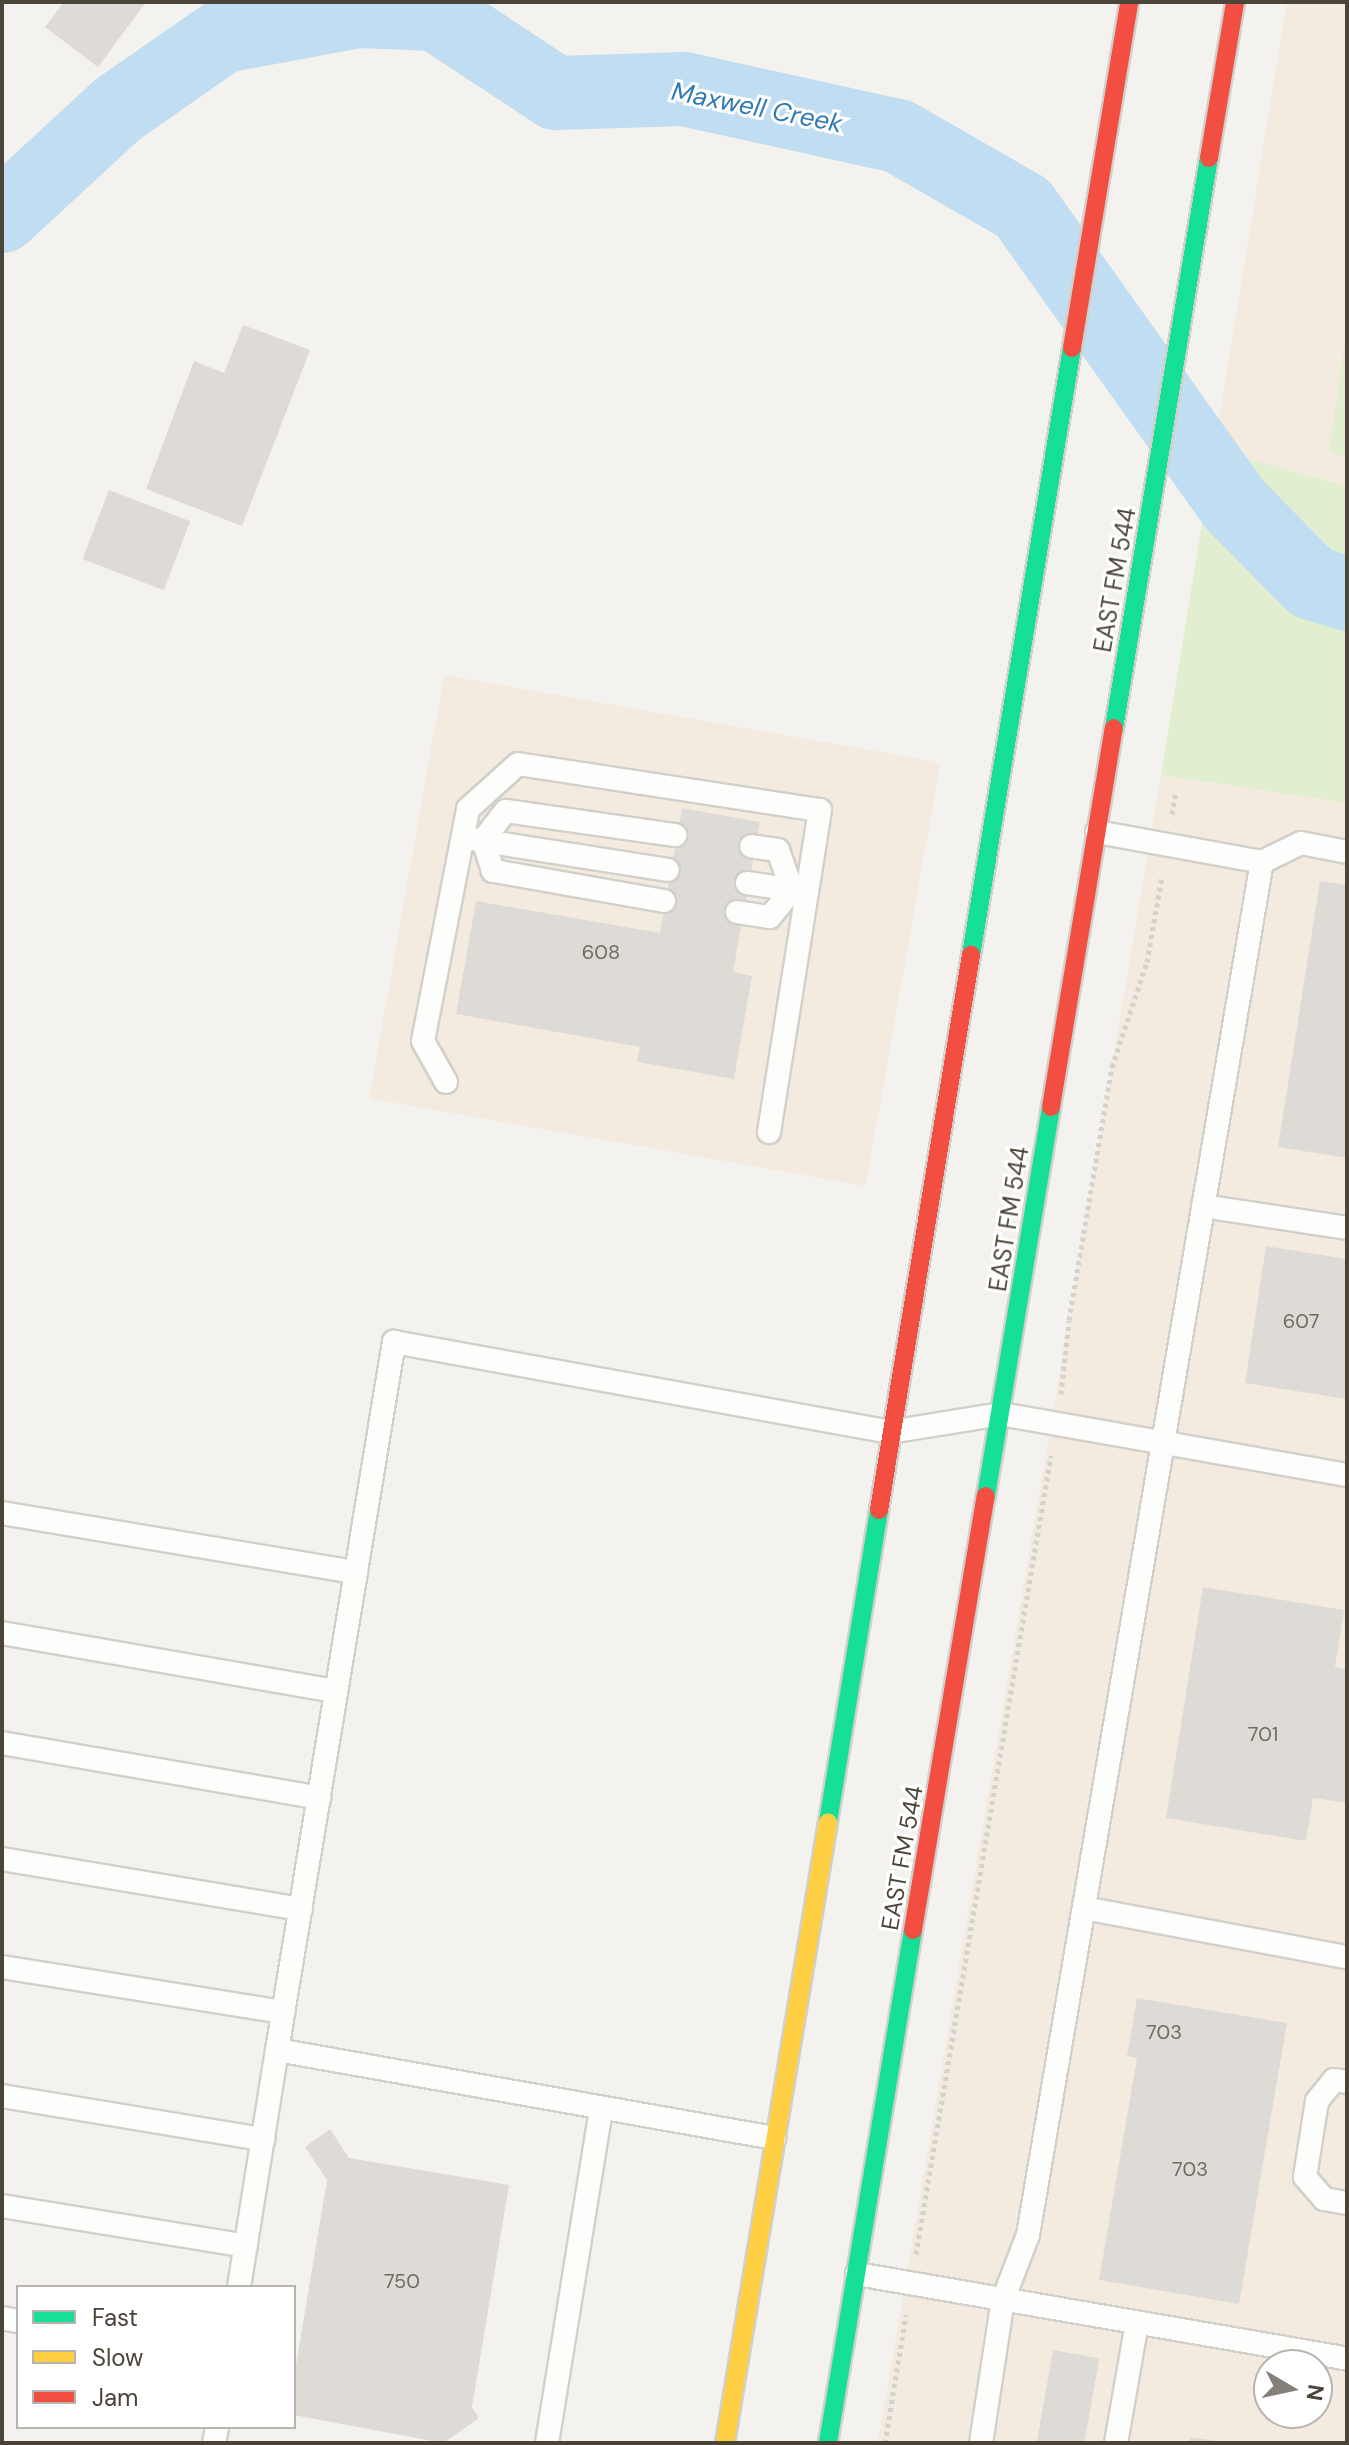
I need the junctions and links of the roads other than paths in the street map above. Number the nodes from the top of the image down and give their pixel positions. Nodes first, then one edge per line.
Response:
1 (1129, 2) edge
2 (1235, 2) edge
3 (1097, 832) junction
4 (675, 835) dead end
5 (473, 839) junction
6 (751, 846) dead end
7 (1347, 852) edge
8 (1262, 862) junction
9 (668, 870) dead end
10 (747, 883) dead end
11 (800, 891) junction
12 (664, 901) dead end
13 (737, 912) dead end
14 (446, 1082) dead end
15 (769, 1132) dead end
16 (1203, 1206) junction
17 (1347, 1228) edge
18 (1001, 1414) junction
19 (890, 1432) junction
20 (1163, 1443) junction
21 (1347, 1475) edge
22 (2, 1513) edge
23 (356, 1572) junction
24 (2, 1633) edge
25 (336, 1691) junction
26 (2, 1743) edge
27 (319, 1798) junction
28 (2, 1859) edge
29 (1084, 1908) junction
30 (301, 1909) junction
31 (1347, 1957) edge
32 (2, 1967) edge
33 (283, 2012) junction
34 (277, 2050) junction
35 (1347, 2082) edge
36 (2, 2096) edge
37 (601, 2109) junction
38 (774, 2138) junction
39 (263, 2139) junction
40 (1347, 2203) edge
41 (2, 2206) edge
42 (246, 2246) junction
43 (857, 2274) junction
44 (239, 2285) edge
45 (1003, 2300) junction
46 (1137, 2323) junction
47 (1347, 2359) edge
48 (547, 2443) edge
49 (725, 2443) edge
50 (828, 2443) edge
51 (981, 2443) edge
52 (1116, 2443) edge

1 - 19 main road
2 - 3 main road, EAST FM 544
3 - 8 lane
3 - 18 main road, EAST FM 544
4 - 5 lane
5 - 9 lane
5 - 11 lane
5 - 12 lane
5 - 14 lane
6 - 11 lane
7 - 8 lane
8 - 16 lane
10 - 11 lane
11 - 13 lane
11 - 15 lane
16 - 17 lane
16 - 20 lane
18 - 19 lane
18 - 20 lane
18 - 43 main road, EAST FM 544
19 - 23 lane
19 - 38 main road
20 - 21 lane
20 - 29 lane
22 - 23 lane
23 - 25 lane
24 - 25 lane
25 - 27 lane
26 - 27 lane
27 - 30 lane
28 - 30 lane
29 - 31 lane
29 - 45 lane
30 - 33 lane
32 - 33 lane
33 - 34 lane
34 - 37 lane
34 - 39 lane
35 - 40 lane
36 - 39 lane
37 - 38 lane
37 - 48 lane
38 - 49 main road
39 - 42 lane
41 - 42 lane
42 - 44 lane
43 - 45 lane
43 - 50 main road, EAST FM 544
45 - 46 lane
45 - 51 lane
46 - 47 lane
46 - 52 lane

